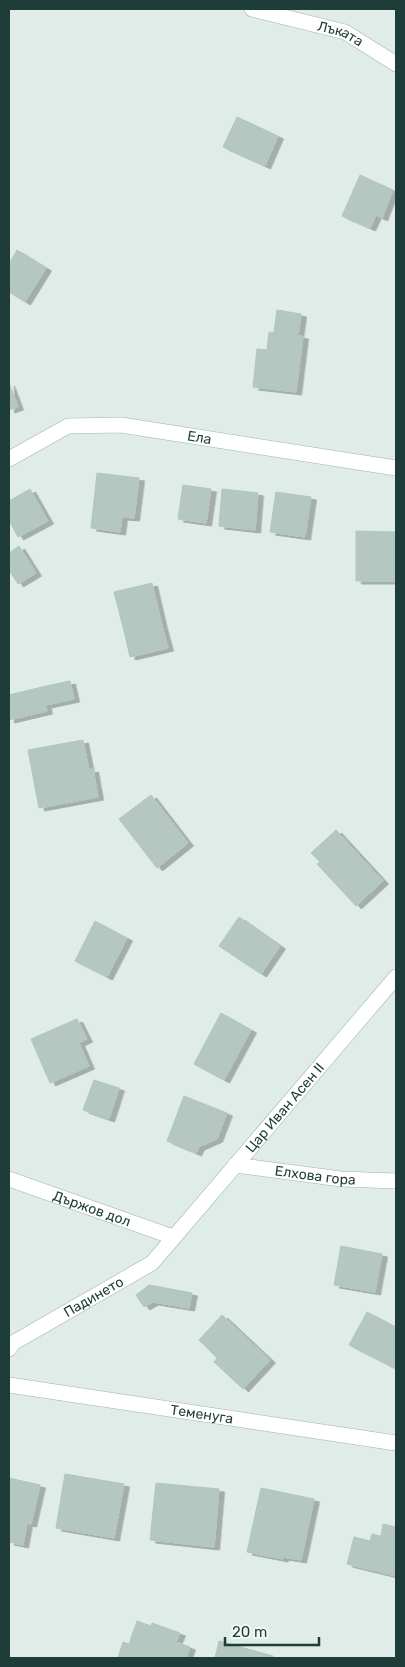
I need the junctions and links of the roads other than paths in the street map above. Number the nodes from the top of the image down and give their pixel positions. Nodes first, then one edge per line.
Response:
1 (252, 9) edge
2 (396, 64) edge
3 (9, 459) edge
4 (396, 468) edge
5 (396, 977) edge
6 (235, 1165) junction
7 (9, 1179) edge
8 (396, 1181) edge
9 (173, 1237) junction
10 (9, 1348) edge
11 (9, 1384) edge
12 (396, 1443) edge

1 - 2 street, Лъката
3 - 4 street, Ела
5 - 6 street, Цар Иван Асен II
6 - 8 street, Елхова гора
6 - 9 street, Цар Иван Асен II
7 - 9 street, Държов дол
9 - 10 street, Падинето
11 - 12 street, Теменуга

